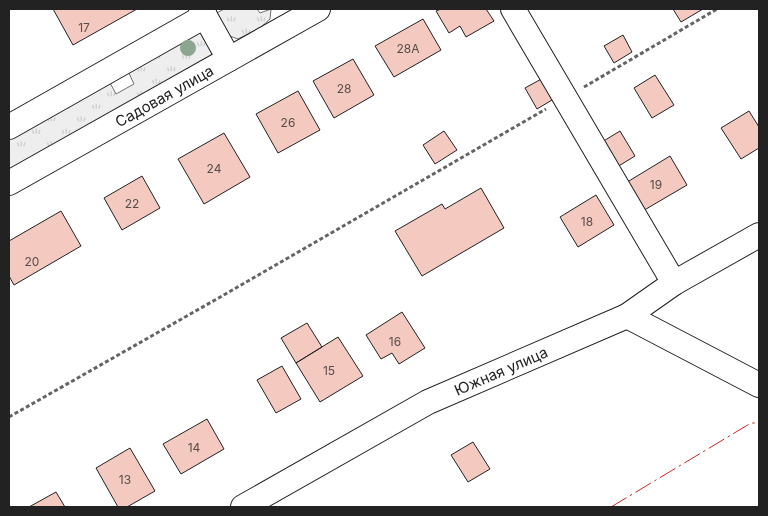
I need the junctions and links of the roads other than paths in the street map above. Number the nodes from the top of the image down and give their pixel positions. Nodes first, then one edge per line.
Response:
1 (318, 9) edge
2 (513, 9) edge
3 (203, 12) edge
4 (286, 16) edge
5 (229, 59) junction
6 (9, 127) edge
7 (9, 183) edge
8 (759, 235) edge
9 (674, 283) junction
10 (627, 316) junction
11 (759, 385) edge
12 (244, 507) edge

1 - 4 street, Садовая улица
2 - 9 street
3 - 5 street
3 - 6 street
4 - 5 street, Садовая улица
5 - 7 street, Садовая улица
8 - 9 street, Южная улица
9 - 10 street, Южная улица
10 - 11 street
10 - 12 street, Южная улица

